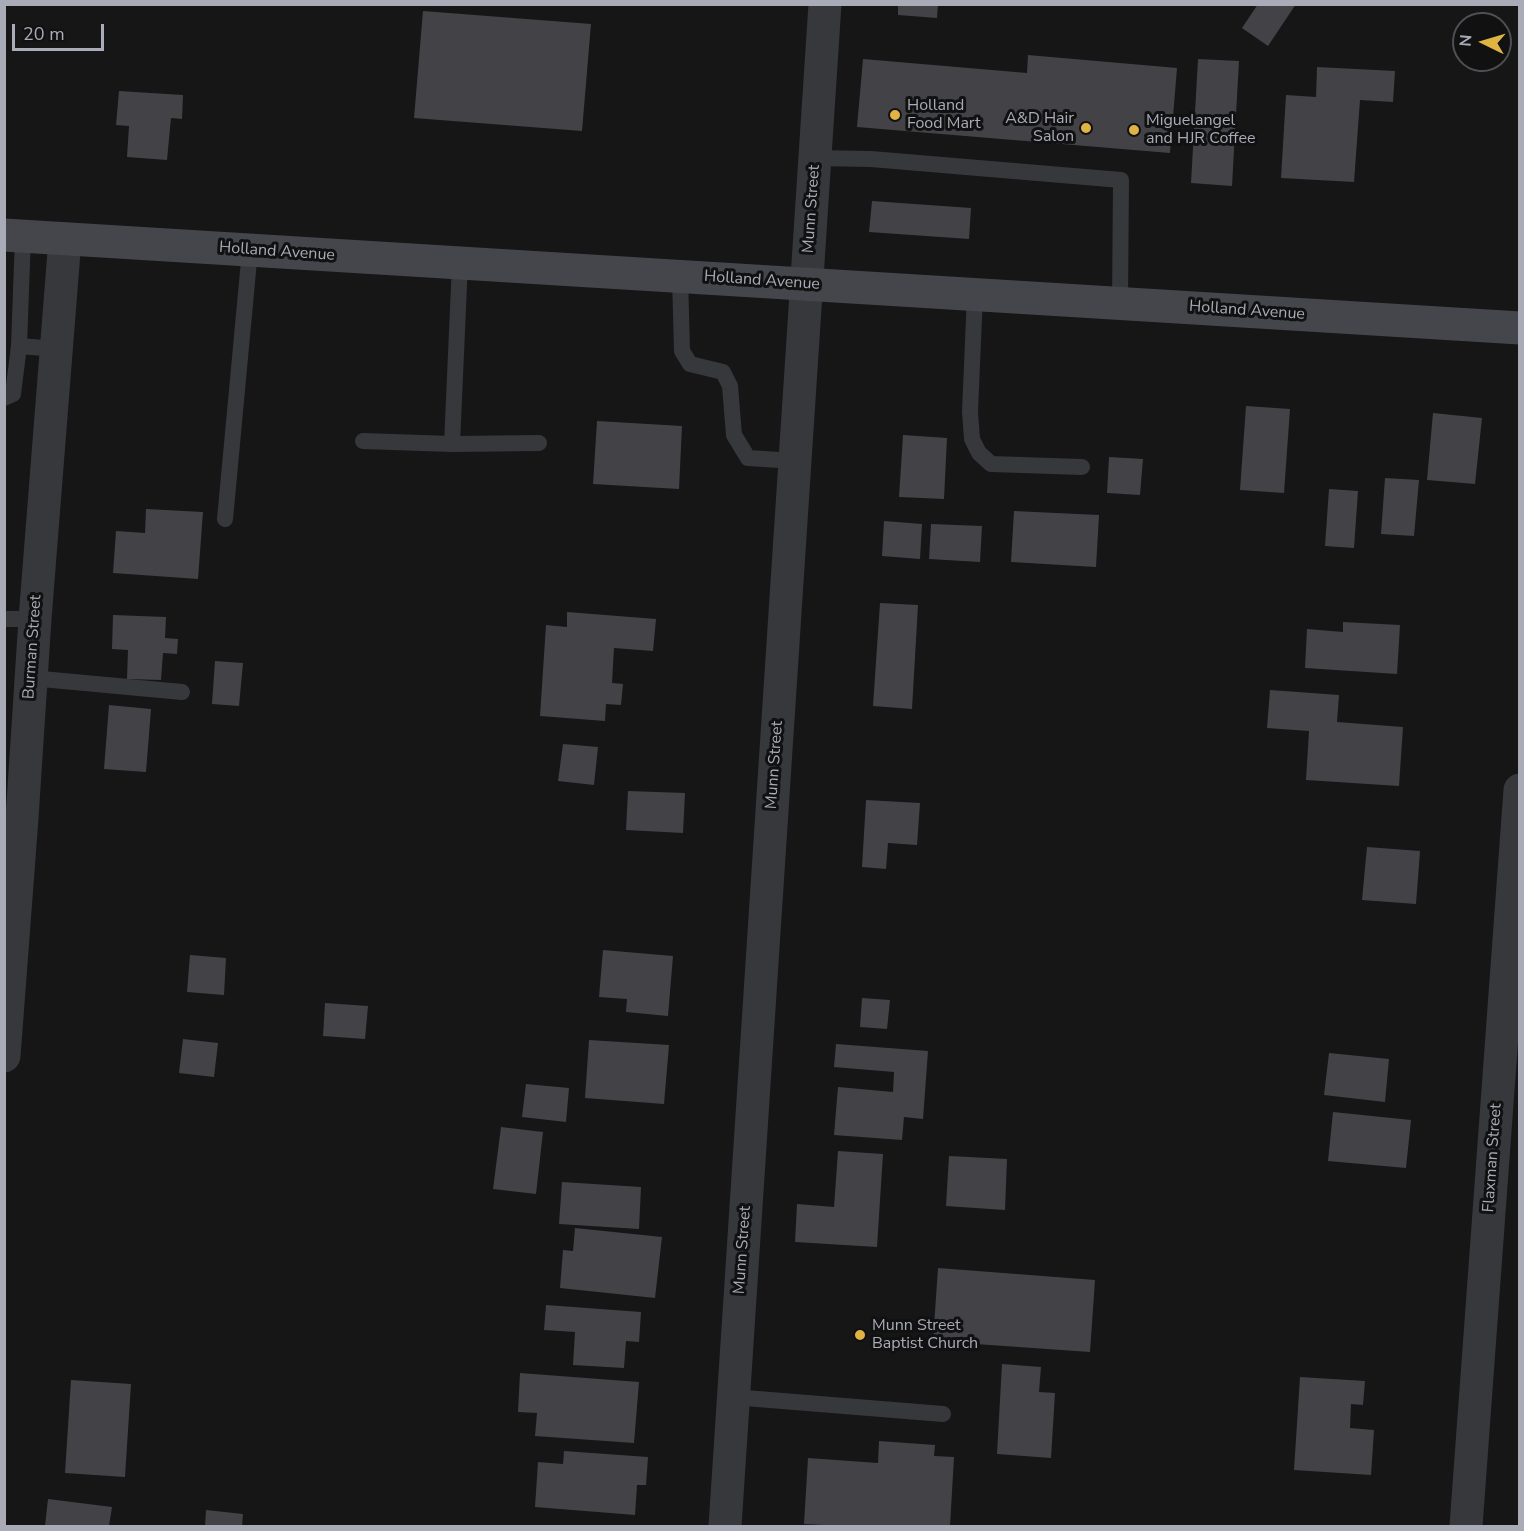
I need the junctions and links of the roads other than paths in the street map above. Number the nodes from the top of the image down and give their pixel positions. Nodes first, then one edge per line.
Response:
1 (825, 4) edge
2 (815, 158) junction
3 (14, 236) edge
4 (65, 239) junction
5 (250, 250) junction
6 (459, 263) junction
7 (680, 276) junction
8 (807, 284) junction
9 (975, 294) junction
10 (1120, 303) junction
11 (1520, 328) edge
12 (19, 346) junction
13 (57, 349) junction
14 (4, 398) edge
15 (363, 441) dead end
16 (539, 443) dead end
17 (452, 444) junction
18 (795, 462) junction
19 (1082, 467) dead end
20 (225, 519) dead end
21 (20, 619) edge
22 (31, 678) junction
23 (182, 692) dead end
24 (1520, 790) edge
25 (13, 818) edge
26 (4, 1056) edge
27 (733, 1397) junction
28 (943, 1414) dead end
29 (725, 1527) edge
30 (1466, 1527) edge

1 - 2 street, Munn Street
2 - 8 street, Munn Street
2 - 10 lane
3 - 4 main road, Holland Avenue
3 - 12 lane
4 - 5 main road, Holland Avenue
4 - 13 street, Burman Street
5 - 6 main road, Holland Avenue
5 - 20 lane
6 - 7 main road, Holland Avenue
6 - 17 lane
7 - 8 main road, Holland Avenue
7 - 18 lane
8 - 9 main road, Holland Avenue
8 - 18 street, Munn Street
9 - 10 main road, Holland Avenue
9 - 19 lane
10 - 11 main road, Holland Avenue
12 - 13 lane
12 - 14 lane
13 - 21 street, Burman Street
15 - 17 lane
16 - 17 lane
18 - 27 street, Munn Street
21 - 22 street, Burman Street
22 - 23 lane
22 - 25 street, Burman Street
24 - 30 street, Flaxman Street
25 - 26 street, Burman Street
27 - 28 lane
27 - 29 street, Munn Street

